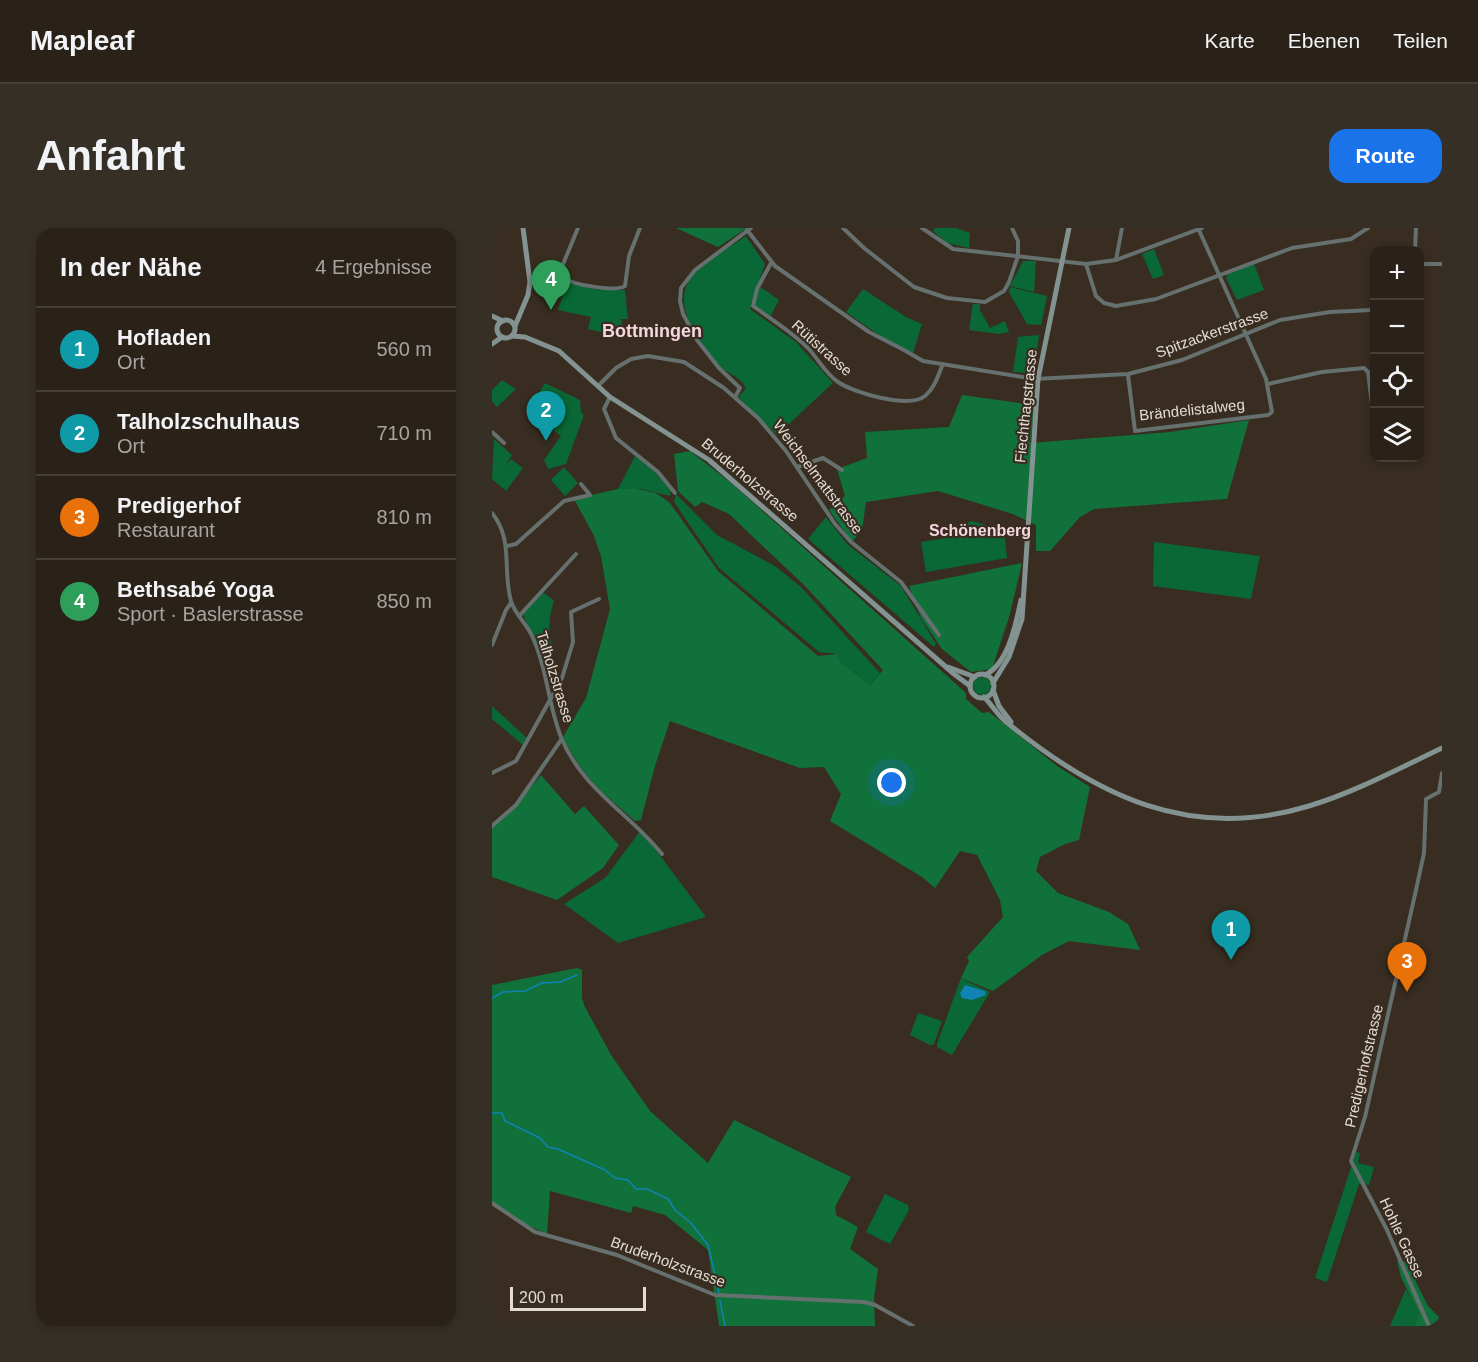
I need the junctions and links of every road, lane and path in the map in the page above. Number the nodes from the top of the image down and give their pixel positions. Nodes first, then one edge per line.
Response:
1 (523, 228) edge
2 (578, 228) edge
3 (640, 228) edge
4 (843, 228) edge
5 (922, 228) edge
6 (1012, 228) edge
7 (1069, 228) edge
8 (1122, 228) edge
9 (1200, 228) edge
10 (1368, 228) edge
11 (1416, 228) edge
12 (749, 229) edge
13 (1415, 246) edge
14 (1018, 255) junction
15 (1116, 260) junction
16 (1062, 262) junction
17 (771, 263) junction
18 (1086, 264) junction
19 (1424, 264) edge
20 (1442, 264) edge
21 (1220, 275) junction
22 (526, 302) junction
23 (1370, 310) edge
24 (492, 317) edge
25 (506, 321) junction
26 (514, 331) junction
27 (499, 332) junction
28 (1247, 333) junction
29 (492, 342) edge
30 (943, 364) junction
31 (1128, 374) junction
32 (1038, 379) junction
33 (1268, 384) junction
34 (598, 386) junction
35 (1370, 388) edge
36 (610, 397) junction
37 (735, 397) junction
38 (492, 432) edge
39 (504, 443) dead end
40 (798, 466) junction
41 (842, 470) dead end
42 (581, 484) dead end
43 (675, 493) dead end
44 (492, 513) edge
45 (497, 519) junction
46 (492, 524) edge
47 (507, 546) junction
48 (576, 554) dead end
49 (1023, 590) junction
50 (599, 599) dead end
51 (511, 603) junction
52 (520, 615) junction
53 (939, 635) dead end
54 (492, 645) edge
55 (944, 666) junction
56 (986, 675) junction
57 (975, 677) junction
58 (993, 683) junction
59 (970, 686) junction
60 (993, 690) junction
61 (984, 698) junction
62 (549, 703) junction
63 (1017, 730) junction
64 (562, 739) junction
65 (1442, 748) edge
66 (492, 773) edge
67 (1442, 773) edge
68 (492, 826) edge
69 (662, 854) dead end
70 (1351, 1161) joint
71 (492, 1203) edge
72 (912, 1326) edge
73 (1429, 1326) edge

1 - 22 main road
2 - 3 street
4 - 14 street
5 - 14 street
6 - 14 street
7 - 16 main road, Fiechthagstrasse
8 - 15 street
9 - 15 street
9 - 21 street
10 - 21 street
11 - 13 street
12 - 17 street, Spitzackerstrasse
12 - 37 street
14 - 16 street
15 - 18 street
16 - 18 street
16 - 32 main road, Fiechthagstrasse
17 - 30 street, Spitzackerstrasse
17 - 30 street, Rütistrasse
18 - 21 street
19 - 20 street
21 - 28 street
22 - 25 main road
22 - 26 main road
23 - 28 street, Spitzackerstrasse
24 - 25 main road
24 - 27 main road
25 - 26 main road
25 - 27 main road
26 - 27 main road, Bruderholzstrasse
26 - 34 main road, Bruderholzstrasse
27 - 29 main road
28 - 31 street, Spitzackerstrasse
28 - 33 street
30 - 32 street, Spitzackerstrasse
31 - 32 street, Spitzackerstrasse
31 - 33 street, Brändelistalweg
32 - 49 main road, Fiechthagstrasse
33 - 35 street
34 - 36 main road, Bruderholzstrasse
34 - 37 street, Weichselmattstrasse
36 - 43 street
36 - 55 main road, Bruderholzstrasse
37 - 40 street, Weichselmattstrasse
38 - 39 street
40 - 41 street
40 - 53 street, Weichselmattstrasse
42 - 47 street
44 - 45 street
45 - 46 street
45 - 47 street
47 - 51 street
48 - 52 street
49 - 56 main road, Fiechthagstrasse
49 - 58 main road, Fiechthagstrasse
50 - 62 street
51 - 52 street, Talholzstrasse
51 - 54 street
52 - 62 street, Talholzstrasse
55 - 57 main road, Bruderholzstrasse
55 - 59 main road, Bruderholzstrasse
56 - 57 main road, Bruderholzstrasse
56 - 58 main road
57 - 59 main road
58 - 60 main road, Bruderholzstrasse
59 - 61 main road, Bruderholzstrasse
60 - 61 main road
60 - 63 main road, Bruderholzstrasse
61 - 63 main road, Bruderholzstrasse
62 - 64 street, Talholzstrasse
62 - 66 street
63 - 65 main road, Bruderholzstrasse
64 - 68 street
64 - 69 street, Talholzstrasse
67 - 70 street, Predigerhofstrasse
70 - 73 street, Hohle Gasse
71 - 72 street, Bruderholzstrasse

